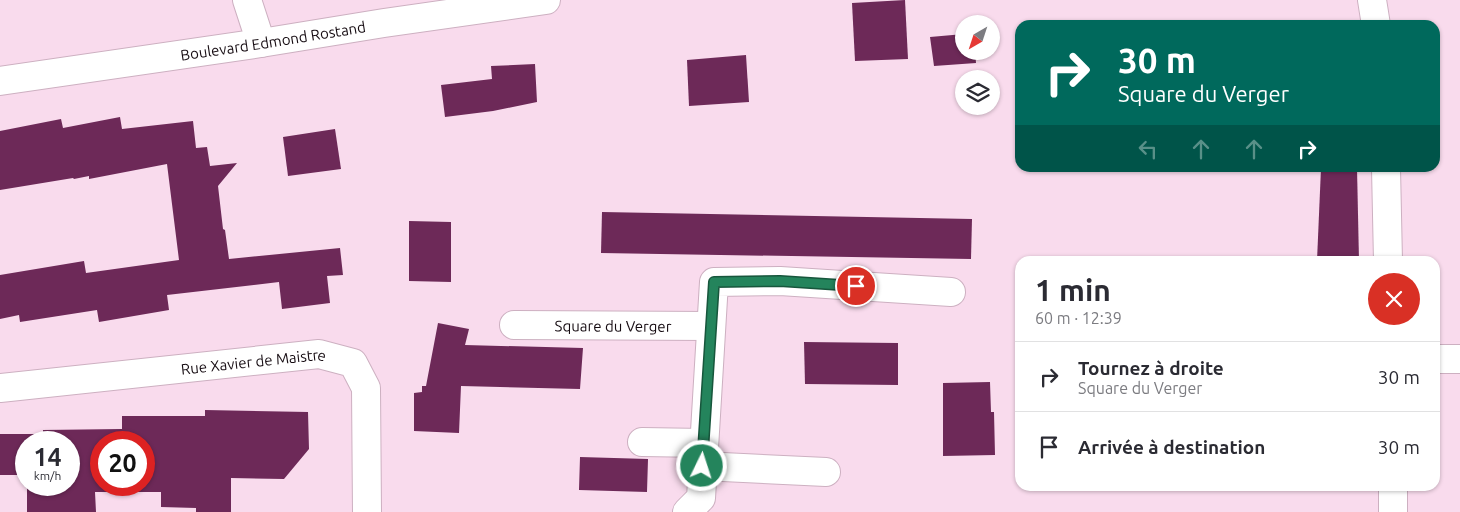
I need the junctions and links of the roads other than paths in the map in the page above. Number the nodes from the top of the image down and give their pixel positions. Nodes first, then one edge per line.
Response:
1 (247, 0) edge
2 (546, 0) edge
3 (1372, 0) edge
4 (1375, 20) edge
5 (261, 43) junction
6 (0, 81) edge
7 (1386, 172) edge
8 (1388, 256) edge
9 (951, 292) dead end
10 (514, 326) dead end
11 (711, 326) junction
12 (1440, 359) edge
13 (1460, 359) edge
14 (0, 388) edge
15 (642, 442) dead end
16 (703, 454) junction
17 (826, 472) dead end
18 (1393, 491) edge
19 (367, 512) edge
20 (687, 512) edge
21 (1393, 512) edge

1 - 5 street
2 - 5 street, Boulevard Edmond Rostand
3 - 4 street
5 - 6 street, Boulevard Edmond Rostand
7 - 8 street
9 - 11 street
10 - 11 street, Square du Verger
11 - 16 street
12 - 13 street
14 - 19 street, Rue Xavier de Maistre
15 - 16 street
16 - 17 street
16 - 20 street
18 - 21 street

